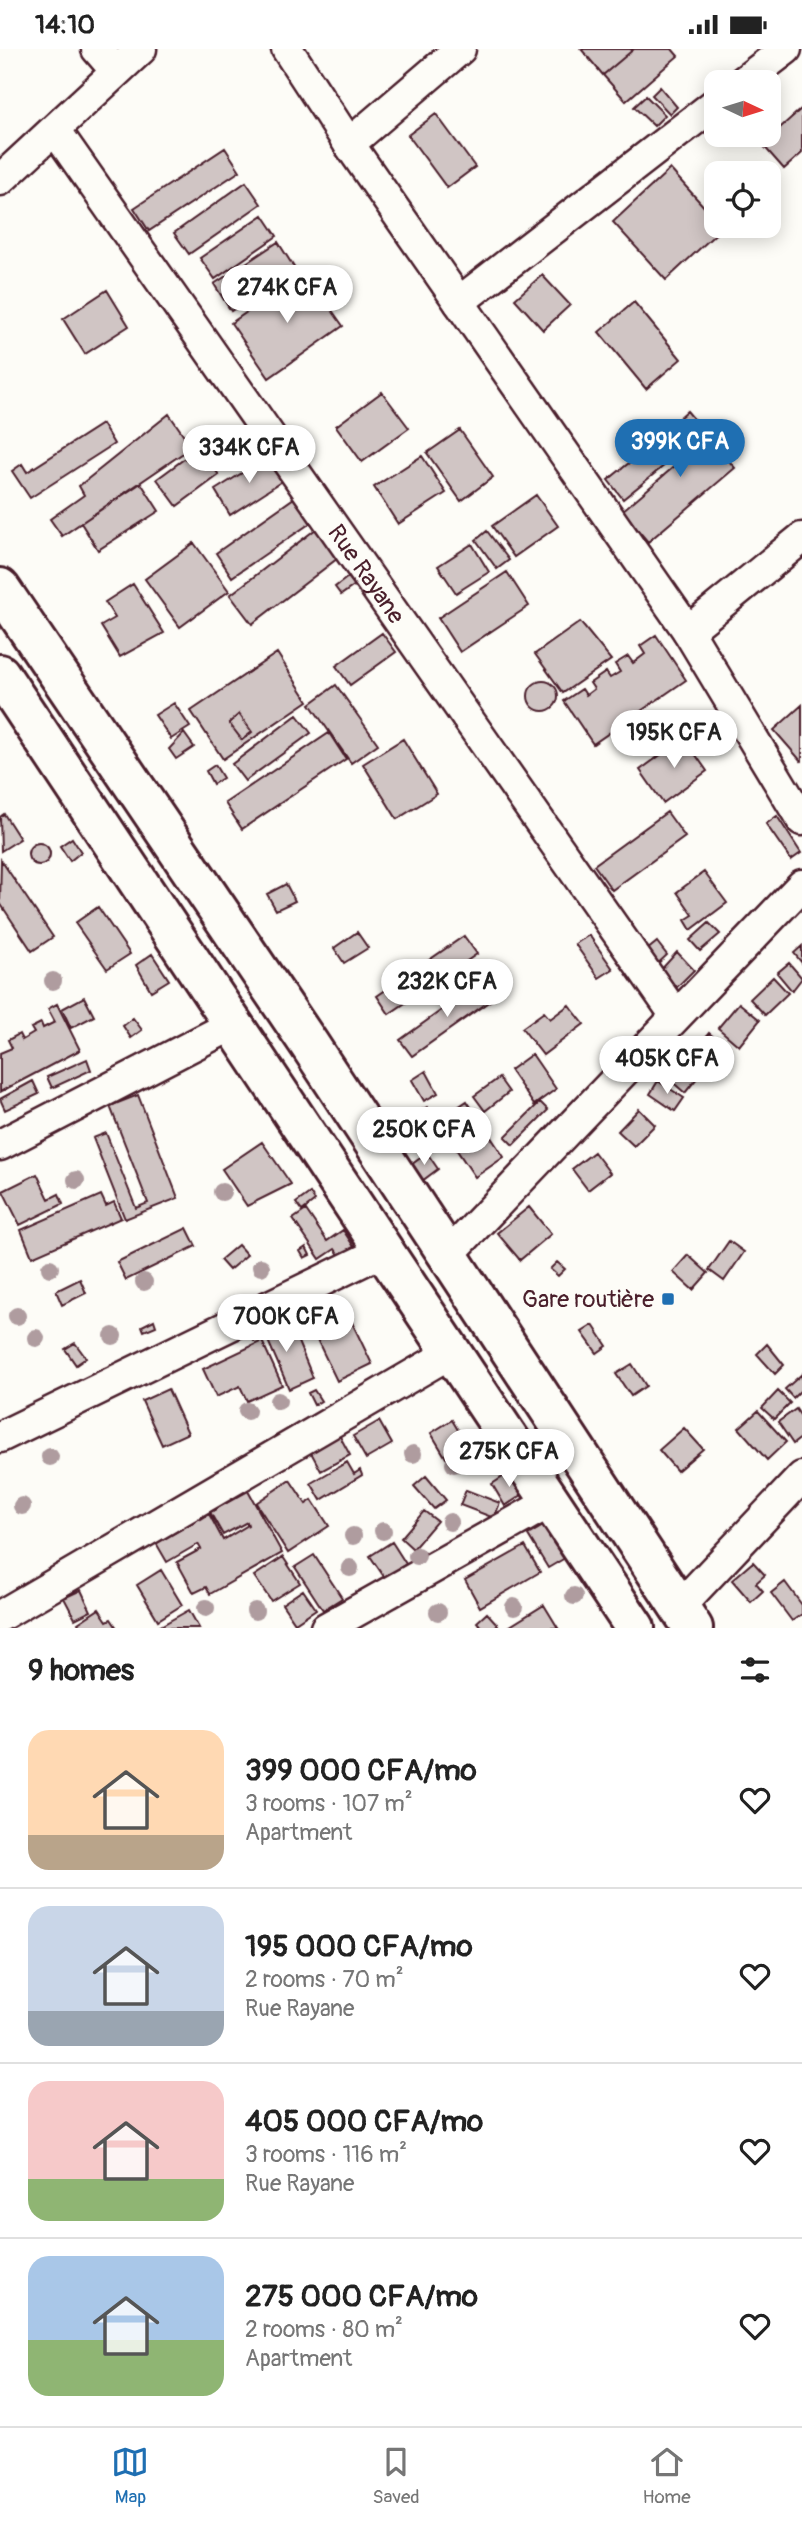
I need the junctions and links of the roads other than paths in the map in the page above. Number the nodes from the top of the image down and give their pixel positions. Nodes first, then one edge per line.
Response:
1 (141, 49) edge
2 (287, 49) edge
3 (460, 49) edge
4 (786, 49) edge
5 (106, 60) edge
6 (759, 70) edge
7 (704, 112) edge
8 (56, 131) junction
9 (348, 144) junction
10 (0, 180) edge
11 (459, 302) junction
12 (802, 538) edge
13 (0, 588) edge
14 (688, 631) junction
15 (0, 674) edge
16 (802, 820) edge
17 (802, 885) edge
18 (676, 1016) junction
19 (232, 1025) junction
20 (2, 1140) edge
21 (383, 1251) junction
22 (449, 1254) junction
23 (452, 1352) junction
24 (0, 1437) edge
25 (802, 1477) edge
26 (552, 1501) junction
27 (0, 1616) edge
28 (686, 1618) edge
29 (326, 1628) edge
30 (635, 1628) edge

1 - 5 street
2 - 9 street
3 - 9 street
4 - 6 street
5 - 8 street
7 - 11 street
8 - 10 street
8 - 18 street, Rue Rayane
9 - 11 street
11 - 14 street
12 - 14 street
13 - 22 main road
14 - 16 street
15 - 19 main road
17 - 18 street
18 - 22 street
19 - 20 street
19 - 21 main road
21 - 23 main road
21 - 24 street
22 - 28 main road
23 - 26 main road
23 - 27 street
25 - 28 street
26 - 29 street
26 - 30 main road

